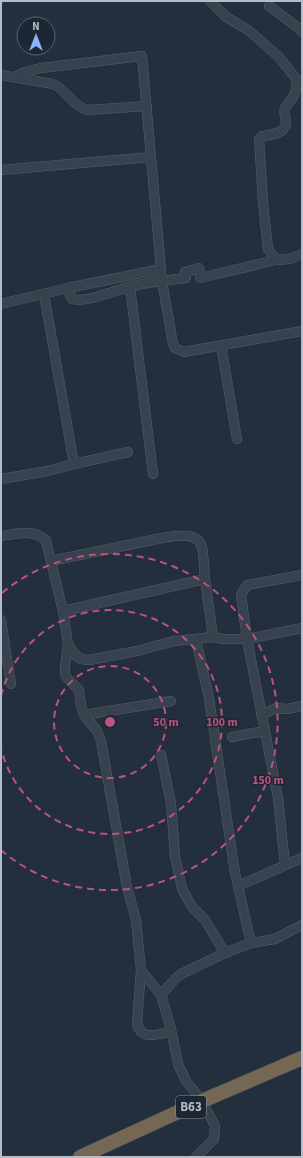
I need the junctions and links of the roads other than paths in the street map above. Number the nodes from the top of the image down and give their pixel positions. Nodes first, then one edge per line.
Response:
1 (212, 2) edge
2 (269, 6) dead end
3 (302, 32) edge
4 (1, 75) edge
5 (15, 77) junction
6 (301, 84) edge
7 (146, 106) junction
8 (151, 157) junction
9 (1, 170) edge
10 (302, 254) edge
11 (276, 260) junction
12 (161, 268) junction
13 (162, 281) junction
14 (130, 287) junction
15 (68, 288) junction
16 (44, 294) junction
17 (1, 304) edge
18 (302, 330) edge
19 (221, 345) junction
20 (237, 439) dead end
21 (128, 452) dead end
22 (74, 464) junction
23 (153, 474) dead end
24 (1, 479) edge
25 (1, 536) edge
26 (51, 560) junction
27 (302, 575) edge
28 (204, 579) junction
29 (63, 611) junction
30 (1, 620) edge
31 (302, 628) edge
32 (213, 637) junction
33 (247, 639) junction
34 (196, 640) junction
35 (68, 644) junction
36 (12, 684) dead end
37 (171, 701) dead end
38 (302, 706) edge
39 (84, 715) junction
40 (261, 715) junction
41 (264, 731) junction
42 (232, 738) dead end
43 (161, 755) dead end
44 (302, 858) edge
45 (285, 865) junction
46 (238, 886) junction
47 (302, 925) edge
48 (251, 943) junction
49 (225, 953) junction
50 (141, 970) junction
51 (161, 994) junction
52 (171, 1032) junction
53 (302, 1058) edge
54 (202, 1101) junction
55 (80, 1157) edge
56 (196, 1157) edge

1 - 6 street
2 - 3 street
4 - 5 street
5 - 7 street
5 - 7 street
6 - 11 street
7 - 8 street
8 - 9 street
8 - 12 street
10 - 11 street
11 - 13 street
12 - 13 street
12 - 15 street
13 - 14 street
13 - 19 street
14 - 15 street
14 - 23 street
15 - 16 street
16 - 17 street
16 - 22 street
18 - 19 street
19 - 20 street
21 - 22 street
22 - 24 street
25 - 26 street
26 - 28 street
26 - 29 street
27 - 33 street
28 - 29 street
28 - 32 street
29 - 35 street
30 - 36 street
31 - 33 street
32 - 33 street
32 - 34 street
33 - 40 street
34 - 35 street
34 - 46 street
35 - 39 street
37 - 39 street
38 - 40 street
39 - 50 street
40 - 41 street
41 - 42 street
41 - 45 street
43 - 49 street
44 - 45 street
45 - 46 street
46 - 48 street
47 - 48 street
48 - 49 street
49 - 51 street
50 - 51 street
50 - 52 street
51 - 52 street
52 - 54 street
53 - 54 highway, B63
54 - 55 highway, B63
54 - 56 street

